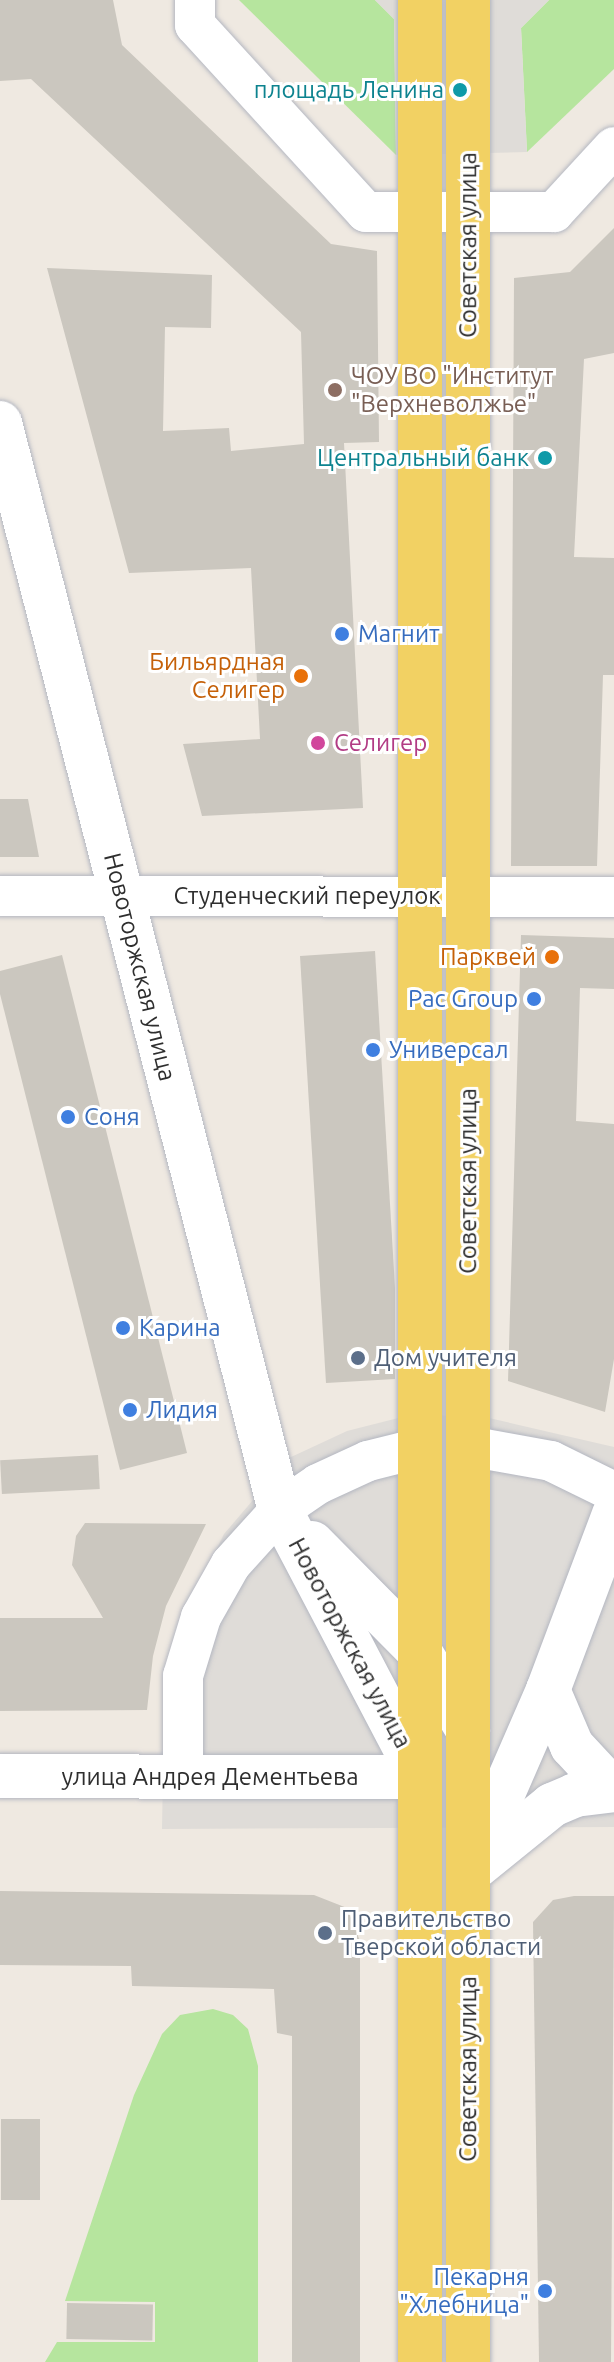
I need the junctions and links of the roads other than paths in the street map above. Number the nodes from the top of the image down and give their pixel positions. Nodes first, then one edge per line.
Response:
1 (195, 0) edge
2 (420, 0) edge
3 (468, 0) edge
4 (614, 147) edge
5 (420, 212) junction
6 (468, 212) junction
7 (0, 423) edge
8 (0, 896) edge
9 (122, 896) junction
10 (420, 897) junction
11 (468, 897) junction
12 (614, 897) edge
13 (468, 1446) junction
14 (420, 1448) junction
15 (614, 1492) edge
16 (280, 1510) junction
17 (614, 1514) edge
18 (420, 1652) junction
19 (548, 1690) junction
20 (468, 1730) junction
21 (0, 1776) edge
22 (183, 1777) junction
23 (420, 1777) junction
24 (613, 1790) edge
25 (468, 1874) junction
26 (420, 2362) edge
27 (468, 2362) edge

1 - 5 street
2 - 5 main road, Советская улица
3 - 6 main road, Советская улица
4 - 6 street
5 - 6 street
5 - 10 main road, Советская улица
6 - 11 main road, Советская улица
7 - 9 main road, Новоторжская улица
8 - 9 street, Студенческий переулок
9 - 10 street, Студенческий переулок
9 - 16 main road, Новоторжская улица
10 - 11 street, Студенческий переулок
10 - 14 main road, Советская улица
11 - 12 street, Студенческий переулок
11 - 13 main road, Советская улица
13 - 15 street
13 - 20 main road, Советская улица
14 - 16 street
14 - 18 main road, Советская улица
16 - 18 main road, Новоторжская улица
16 - 22 street
16 - 23 main road, Новоторжская улица
17 - 19 main road
18 - 20 main road, Новоторжская улица
18 - 23 main road, Советская улица
19 - 24 main road
19 - 25 main road
20 - 25 main road, Советская улица
21 - 22 main road, улица Андрея Дементьева
22 - 23 main road, улица Андрея Дементьева
23 - 26 main road, Советская улица
24 - 25 main road
25 - 27 main road, Советская улица

